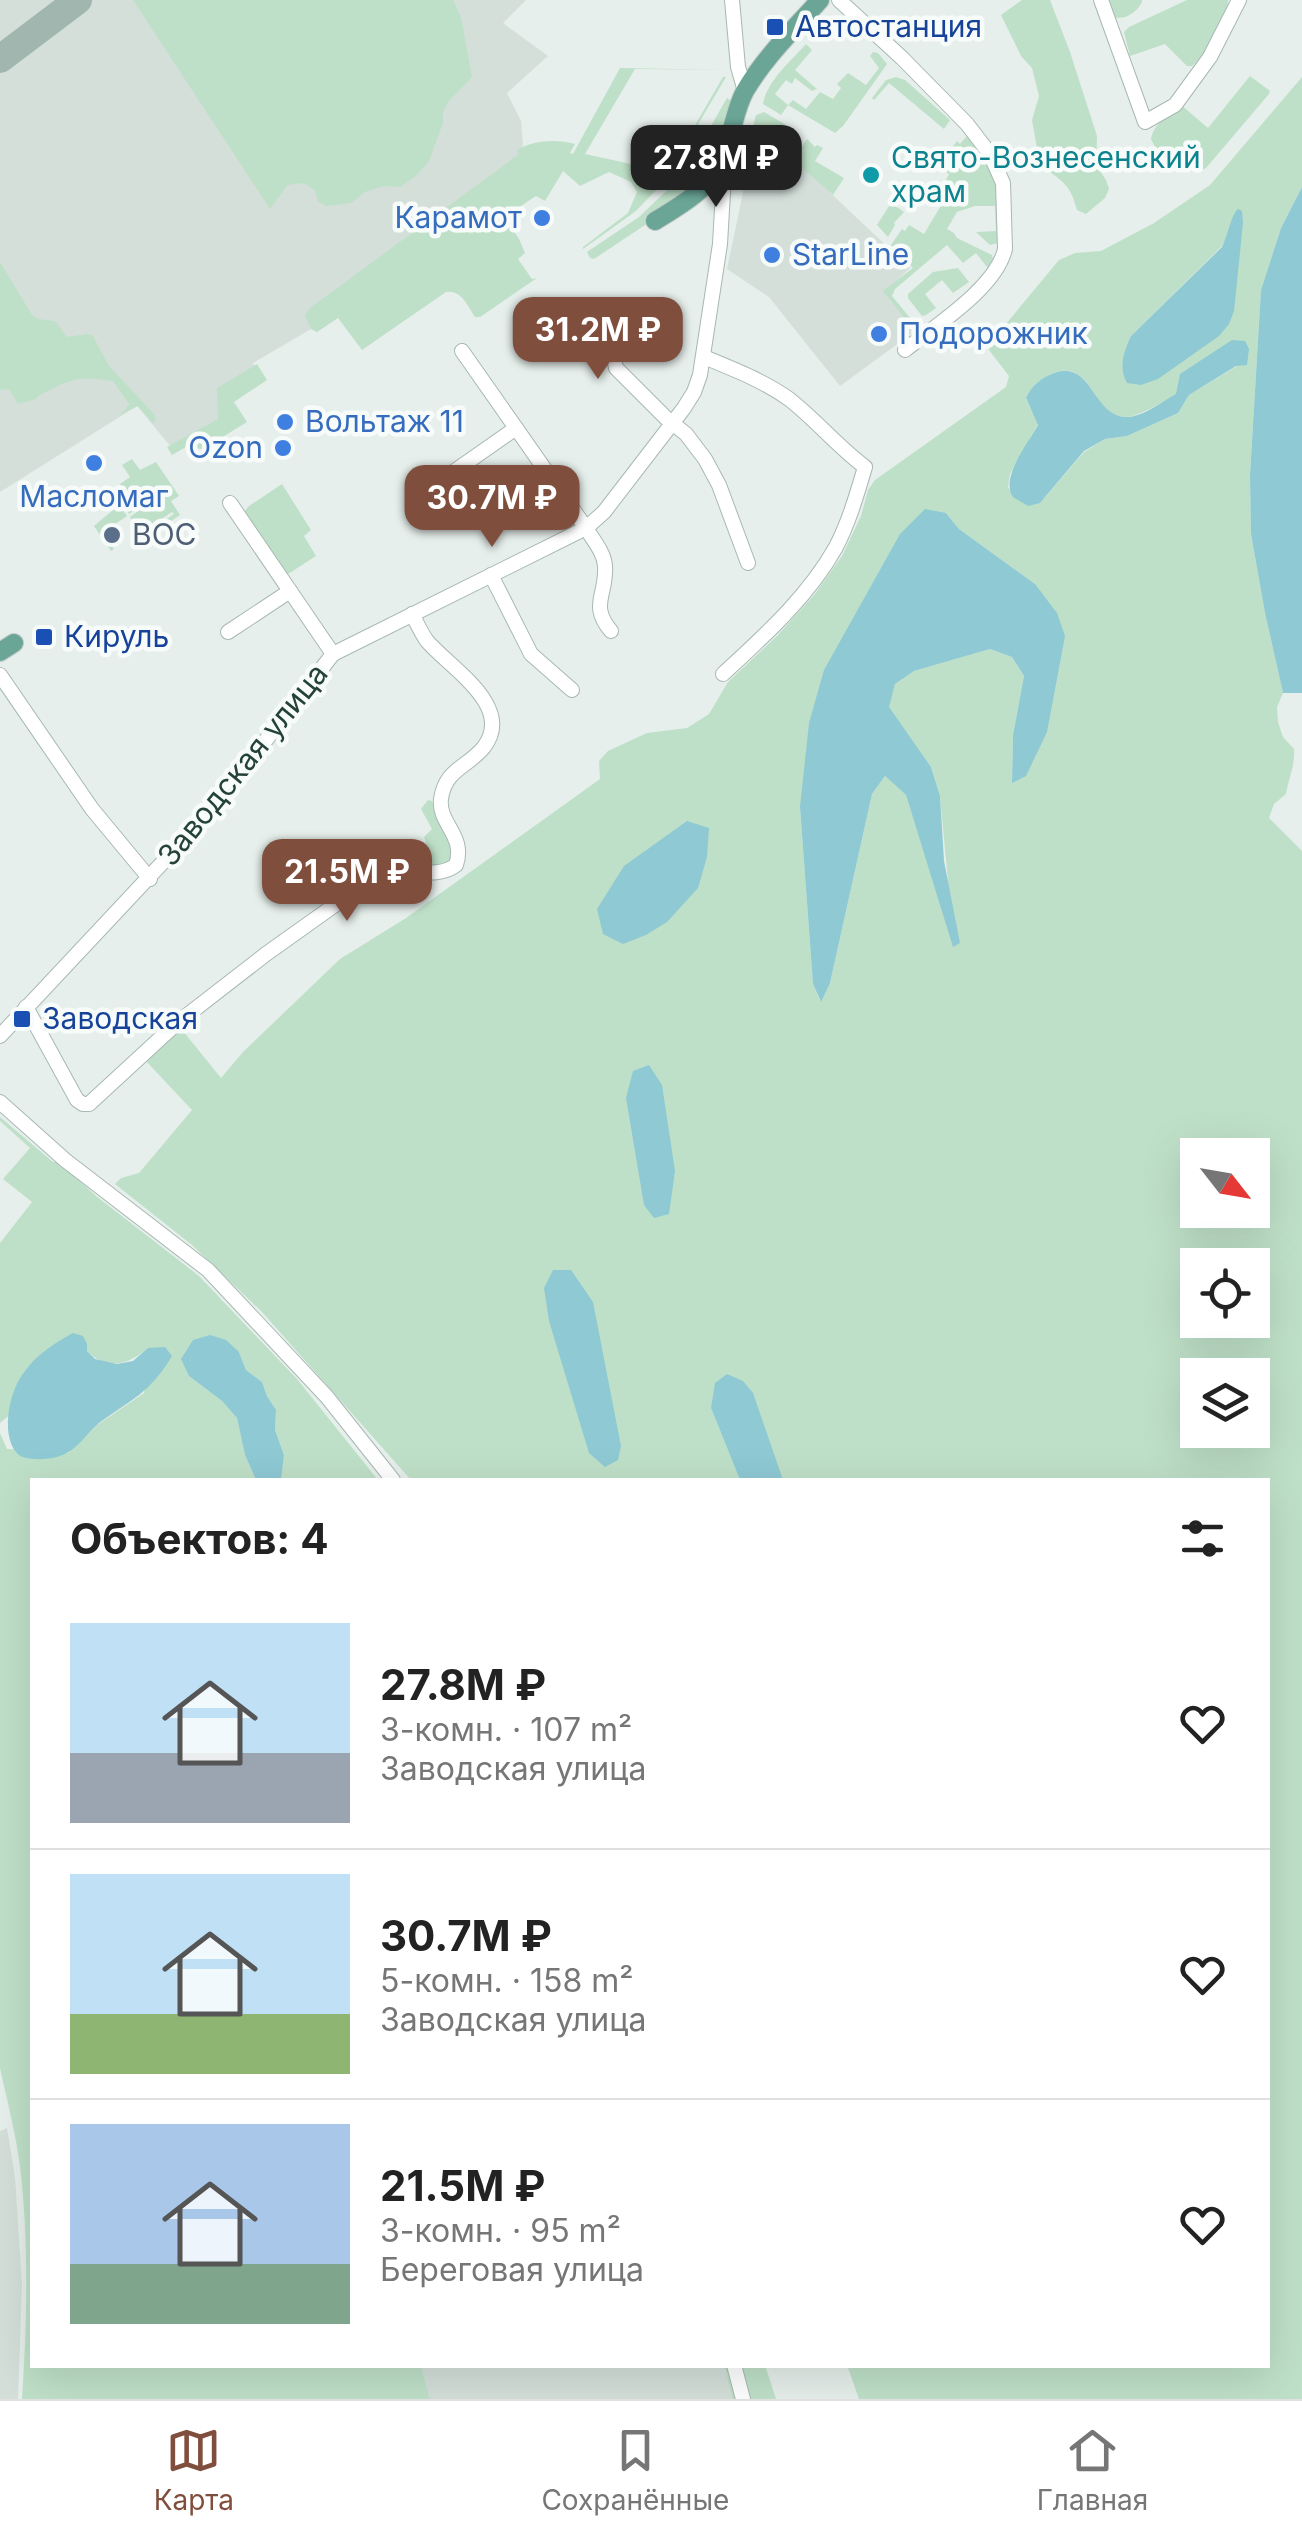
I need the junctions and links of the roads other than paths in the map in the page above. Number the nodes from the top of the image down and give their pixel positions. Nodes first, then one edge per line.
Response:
1 (732, 0) edge
2 (839, 0) edge
3 (1101, 0) edge
4 (1239, 0) edge
5 (819, 1) edge
6 (745, 91) junction
7 (725, 152) junction
8 (655, 221) dead end
9 (622, 318) dead end
10 (462, 350) dead end
11 (904, 350) dead end
12 (704, 357) junction
13 (672, 423) junction
14 (516, 428) junction
15 (449, 474) dead end
16 (230, 503) dead end
17 (586, 528) junction
18 (748, 563) dead end
19 (492, 575) junction
20 (290, 591) junction
21 (412, 614) junction
22 (228, 632) dead end
23 (611, 632) dead end
24 (333, 654) junction
25 (723, 674) dead end
26 (0, 675) edge
27 (572, 690) dead end
28 (150, 879) junction
29 (26, 1007) junction
30 (0, 1036) edge
31 (0, 1102) edge
32 (391, 1478) edge
33 (735, 2368) edge
34 (743, 2399) edge

1 - 6 street
2 - 11 street
3 - 4 street
5 - 6 main road
6 - 7 main road
7 - 8 main road
7 - 12 street, Заводская улица
9 - 13 street
10 - 14 street
12 - 13 street, Заводская улица
12 - 25 street
13 - 17 street, Заводская улица
13 - 18 street
14 - 15 street
14 - 17 street
16 - 20 street
17 - 19 street, Заводская улица
17 - 23 street
19 - 21 street, Заводская улица
19 - 27 street
20 - 22 street
20 - 24 street
21 - 24 street, Заводская улица
21 - 29 street
24 - 28 street, Заводская улица
26 - 28 street
28 - 29 street, Заводская улица
29 - 30 street, Заводская улица
31 - 32 street
33 - 34 street

